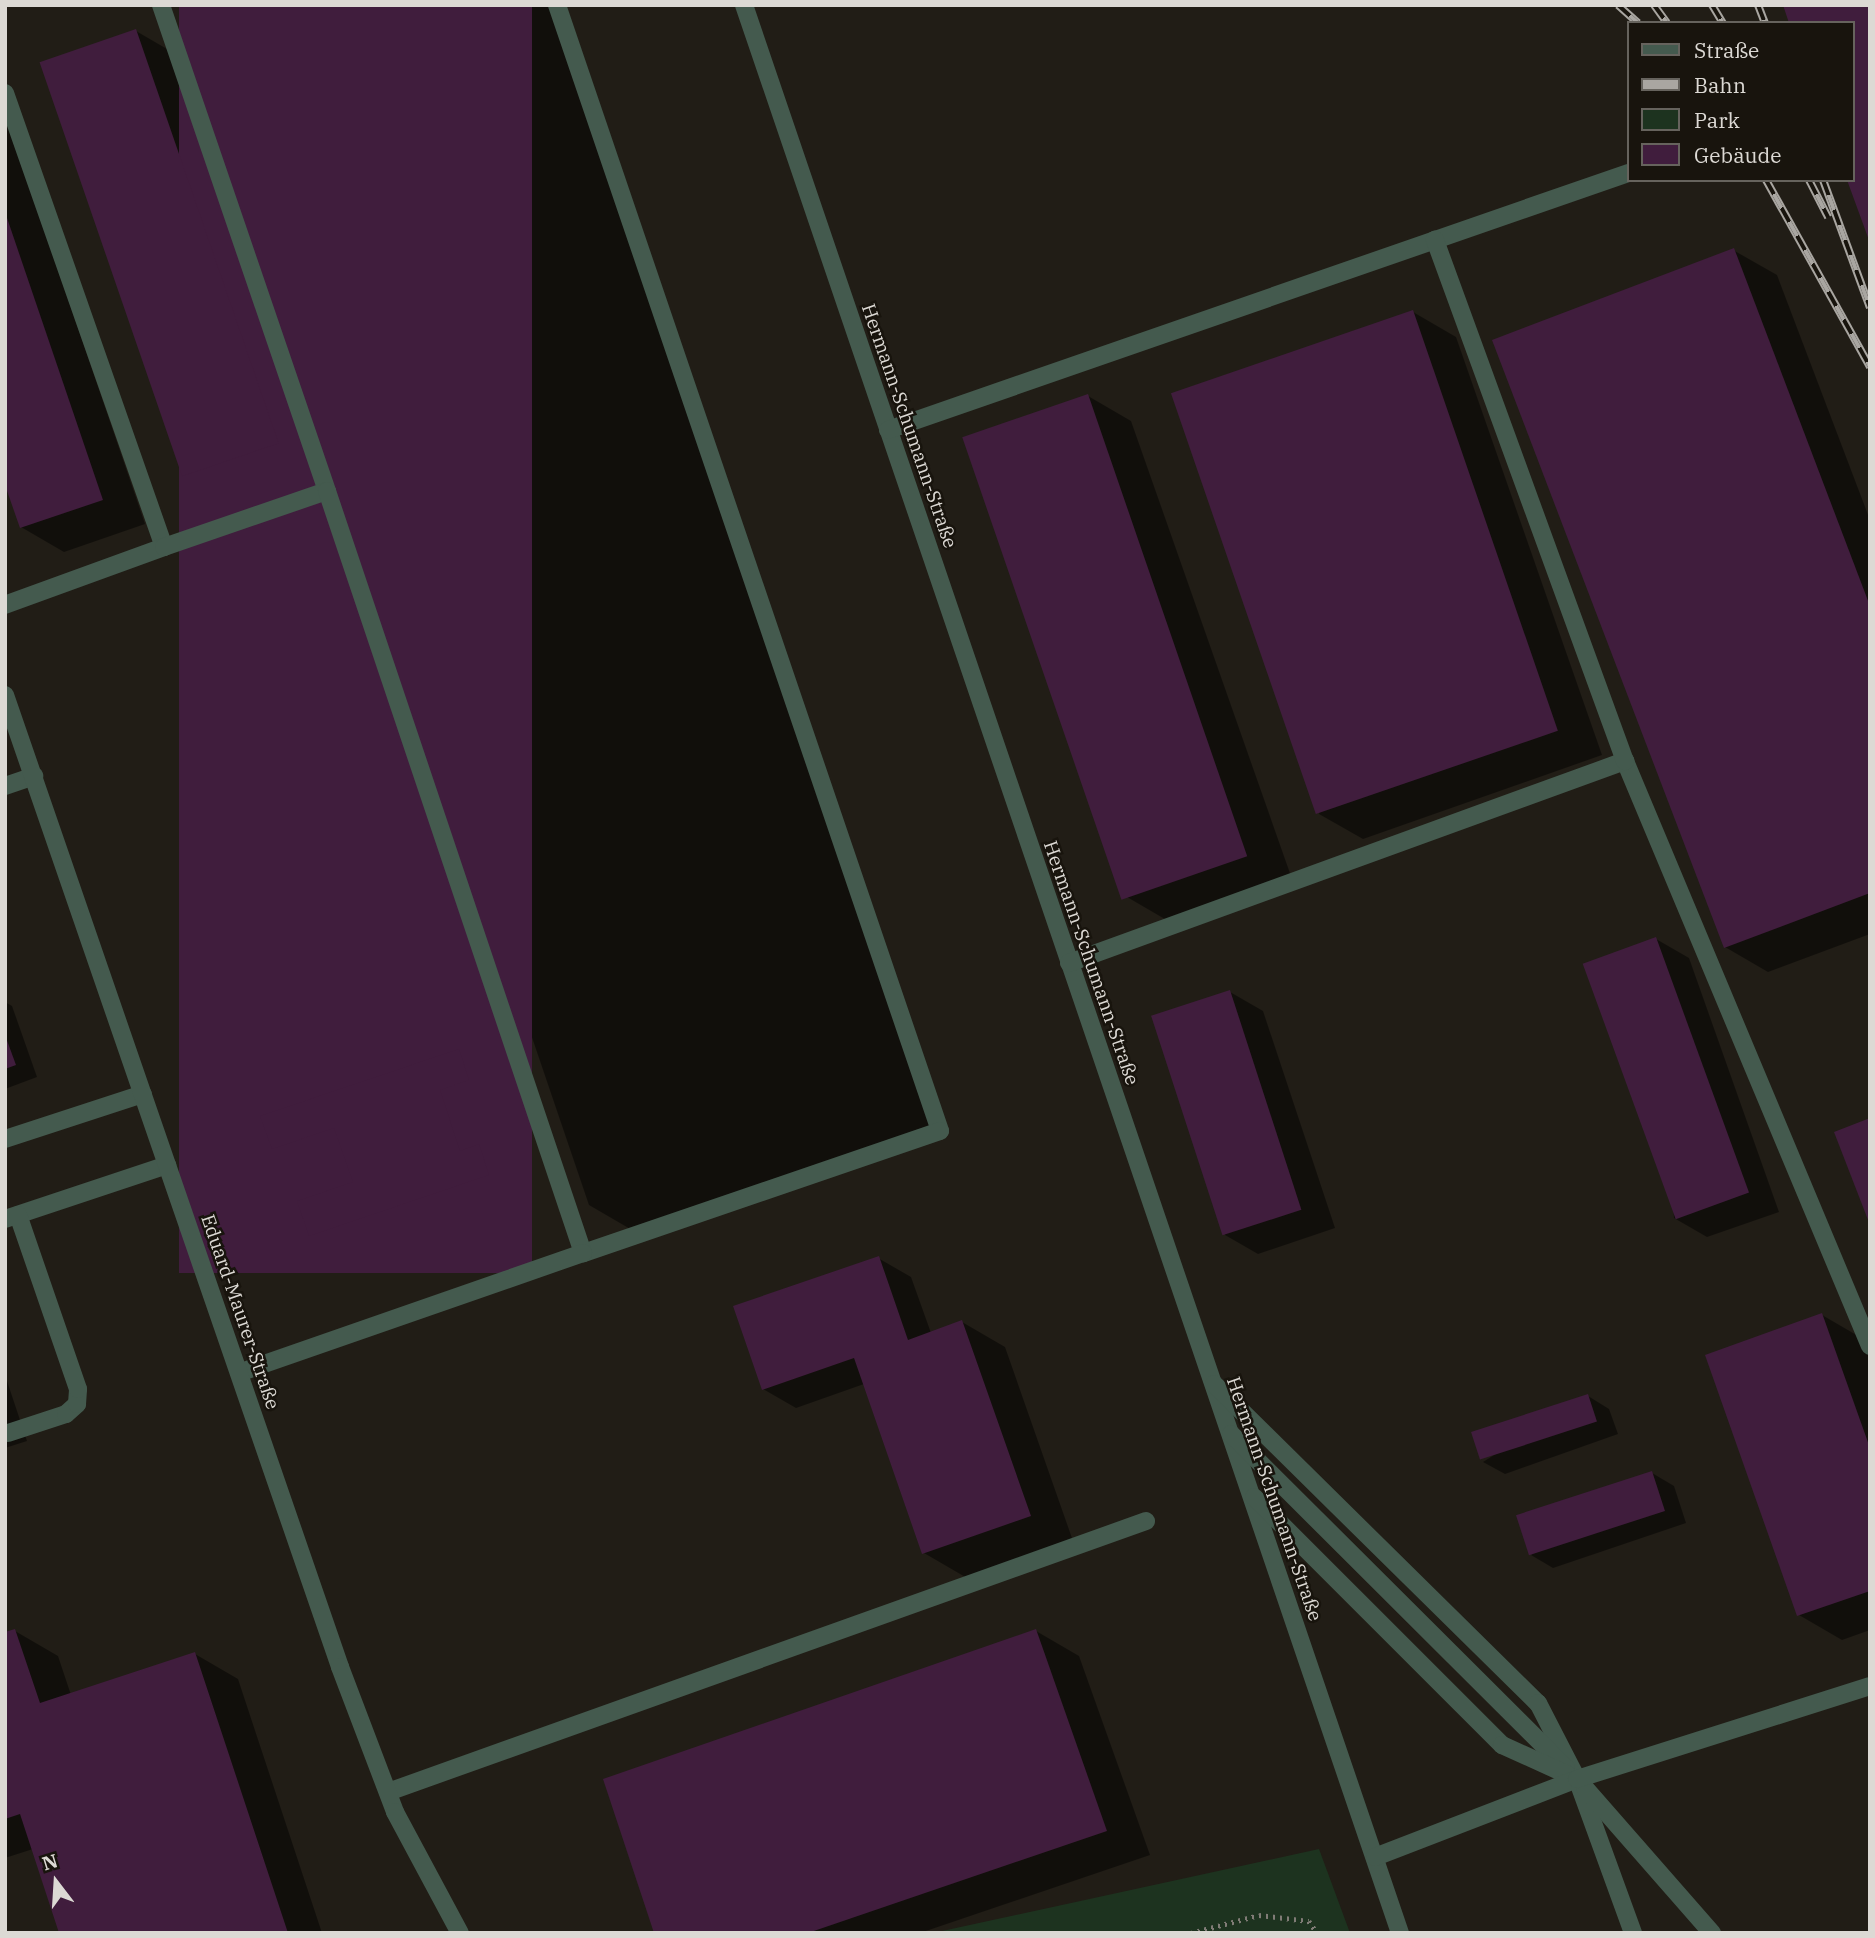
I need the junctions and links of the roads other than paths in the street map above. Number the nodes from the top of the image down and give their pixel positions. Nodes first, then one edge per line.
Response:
1 (160, 5) edge
2 (557, 5) edge
3 (744, 5) edge
4 (5, 93) edge
5 (1626, 174) edge
6 (1435, 240) junction
7 (888, 430) junction
8 (327, 491) junction
9 (164, 547) junction
10 (5, 605) edge
11 (5, 695) edge
12 (1625, 761) junction
13 (34, 776) junction
14 (5, 786) edge
15 (1069, 963) junction
16 (143, 1094) junction
17 (5, 1139) edge
18 (167, 1165) junction
19 (11, 1217) edge
20 (583, 1253) junction
21 (1870, 1346) edge
22 (239, 1373) junction
23 (1211, 1381) junction
24 (1228, 1431) junction
25 (8, 1433) dead end
26 (1250, 1493) junction
27 (1146, 1521) dead end
28 (1870, 1686) edge
29 (1577, 1779) junction
30 (388, 1792) junction
31 (1375, 1857) junction
32 (460, 1933) edge
33 (1400, 1933) edge
34 (1633, 1933) edge
35 (1712, 1933) edge

1 - 8 street
2 - 20 street
3 - 7 street, Hermann-Schumann-Straße
4 - 9 street
5 - 6 street
6 - 7 street
6 - 12 street
7 - 15 street, Hermann-Schumann-Straße
8 - 9 street
8 - 20 street
9 - 10 street
11 - 13 street, Eduard-Maurer-Straße
12 - 15 street
12 - 21 street
13 - 14 street
13 - 16 street, Eduard-Maurer-Straße
15 - 23 street, Hermann-Schumann-Straße
16 - 17 street
16 - 18 street, Eduard-Maurer-Straße
18 - 19 street
18 - 22 street, Eduard-Maurer-Straße
19 - 25 street
20 - 22 street
22 - 30 street, Eduard-Maurer-Straße
23 - 24 street, Hermann-Schumann-Straße
23 - 29 street
24 - 26 street, Hermann-Schumann-Straße
24 - 29 street
26 - 29 street
26 - 31 street, Hermann-Schumann-Straße
27 - 30 street
28 - 29 street
29 - 31 street
29 - 34 street
29 - 35 street
30 - 32 street, Eduard-Maurer-Straße
31 - 33 street, Hermann-Schumann-Straße

